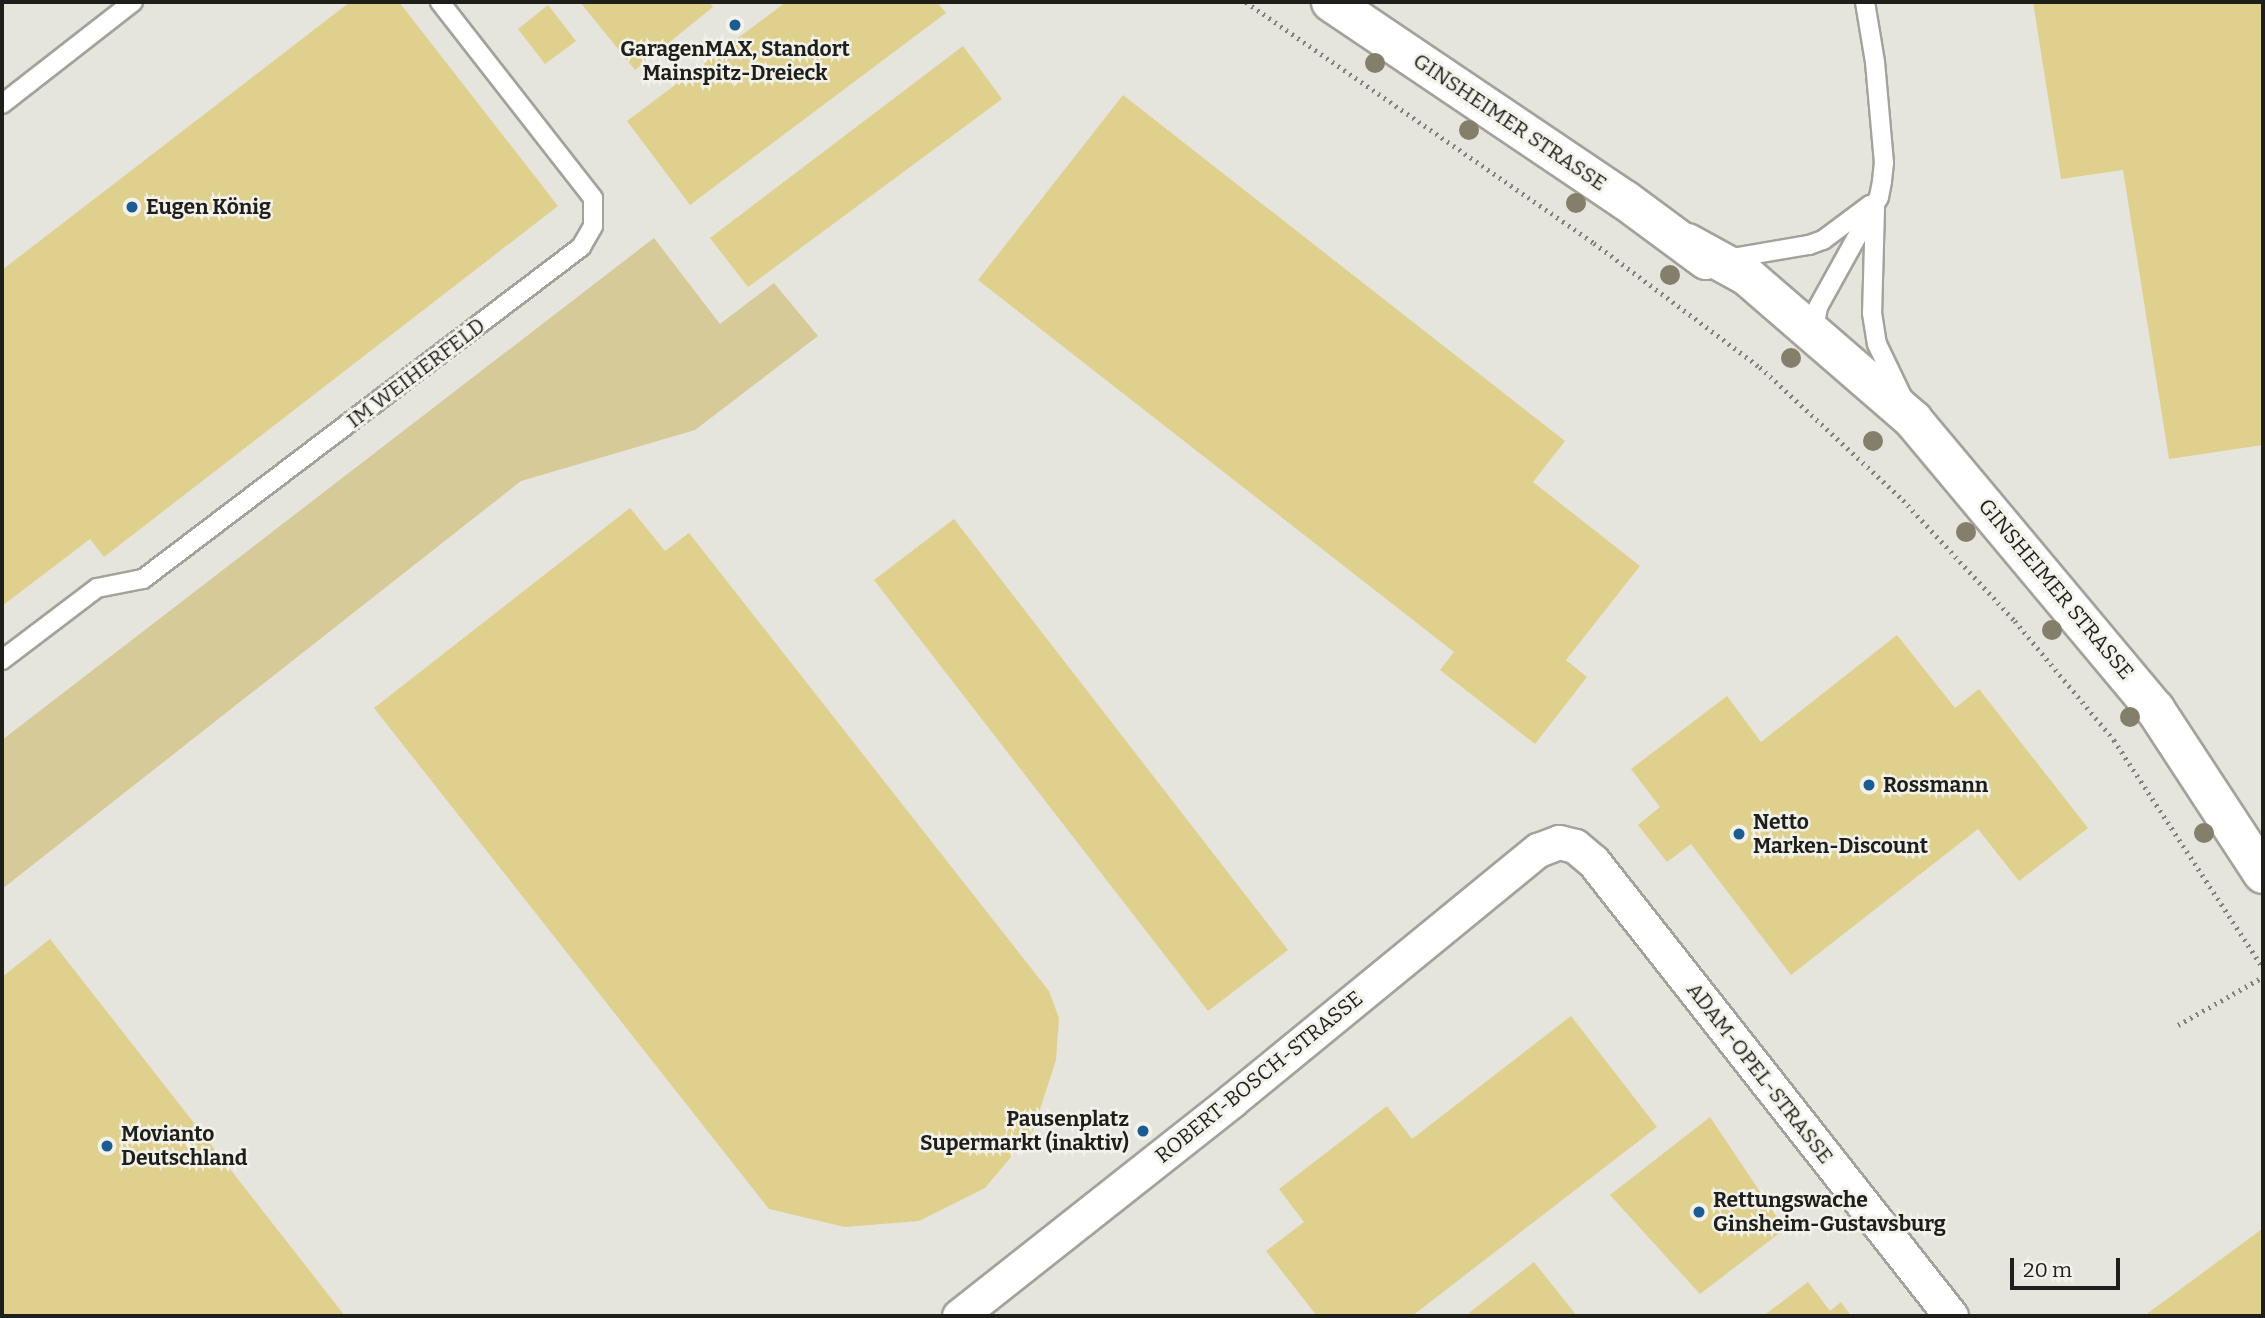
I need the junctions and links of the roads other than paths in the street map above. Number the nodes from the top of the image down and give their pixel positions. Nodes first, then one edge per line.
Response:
1 (133, 2) edge
2 (440, 2) edge
3 (1331, 2) edge
4 (1865, 2) edge
5 (2, 104) edge
6 (1876, 201) junction
7 (1687, 243) junction
8 (1722, 260) junction
9 (1813, 335) junction
10 (1913, 420) junction
11 (2, 660) edge
12 (1559, 842) joint
13 (2263, 874) edge
14 (959, 1316) edge
15 (1951, 1316) edge

1 - 5 lane
2 - 11 lane, IM WEIHERFELD
3 - 7 main road, GINSHEIMER STRASSE
4 - 6 lane
6 - 8 lane
6 - 9 lane
6 - 10 lane
7 - 8 main road, GINSHEIMER STRASSE
7 - 9 main road, GINSHEIMER STRASSE
8 - 9 main road, GINSHEIMER STRASSE
9 - 10 main road, GINSHEIMER STRASSE
10 - 13 main road, GINSHEIMER STRASSE
12 - 14 street, ROBERT-BOSCH-STRASSE
12 - 15 street, ADAM-OPEL-STRASSE

